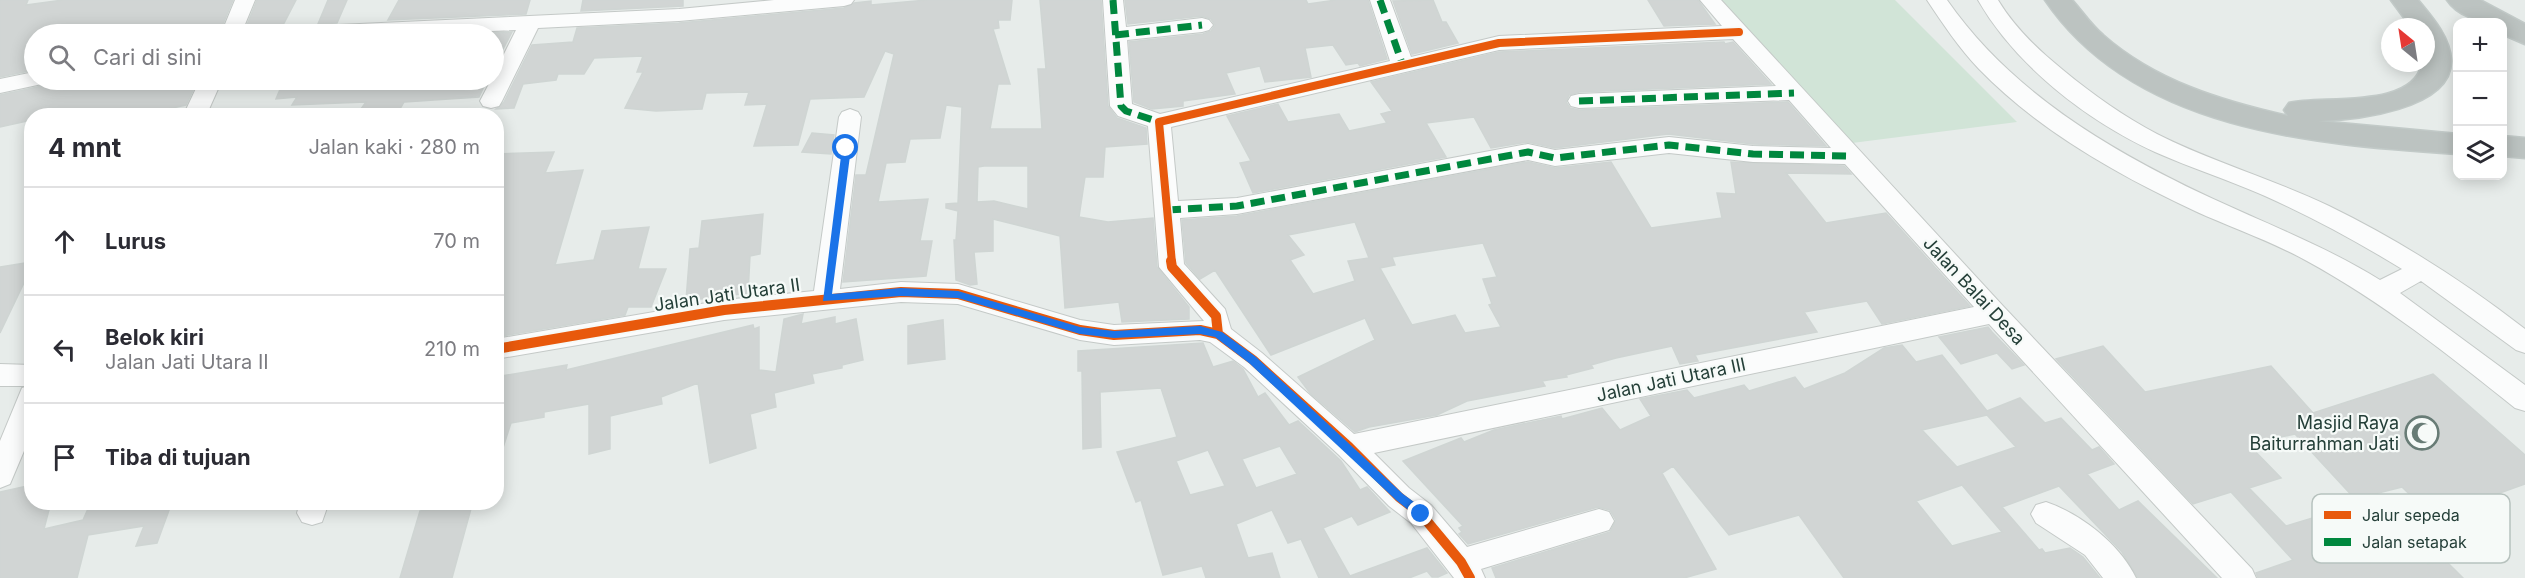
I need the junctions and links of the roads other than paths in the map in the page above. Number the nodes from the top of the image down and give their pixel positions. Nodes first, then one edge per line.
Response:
1 (245, 0) edge
2 (844, 0) edge
3 (1113, 0) edge
4 (1380, 0) edge
5 (1710, 0) edge
6 (1937, 0) edge
7 (1988, 0) edge
8 (2058, 0) edge
9 (2084, 0) edge
10 (2404, 0) edge
11 (2460, 0) edge
12 (2481, 0) edge
13 (2504, 0) edge
14 (808, 2) edge
15 (2525, 11) edge
16 (2418, 18) edge
17 (530, 23) junction
18 (2525, 23) edge
19 (235, 24) edge
20 (504, 24) edge
21 (1202, 26) dead end
22 (1739, 32) junction
23 (2525, 34) edge
24 (1115, 35) junction
25 (1403, 66) junction
26 (2432, 72) edge
27 (504, 75) edge
28 (24, 81) edge
29 (0, 86) edge
30 (206, 90) edge
31 (496, 90) edge
32 (1794, 93) junction
33 (1579, 100) dead end
34 (491, 101) dead end
35 (197, 108) edge
36 (850, 117) dead end
37 (1159, 122) junction
38 (2453, 144) edge
39 (2507, 146) edge
40 (2525, 148) edge
41 (1850, 156) junction
42 (1167, 210) junction
43 (2424, 268) junction
44 (2380, 292) junction
45 (826, 298) junction
46 (1994, 313) junction
47 (1218, 334) junction
48 (2525, 343) edge
49 (504, 349) edge
50 (0, 375) edge
51 (24, 376) edge
52 (2525, 400) edge
53 (24, 416) edge
54 (1349, 447) junction
55 (0, 476) edge
56 (2046, 514) dead end
57 (1599, 521) dead end
58 (1466, 570) edge
59 (2121, 578) edge
60 (2241, 578) edge

1 - 19 street
2 - 14 street
3 - 24 street
4 - 25 street
5 - 22 street, Jalan Balai Desa
6 - 44 street
7 - 43 street
8 - 38 highway
9 - 26 highway
10 - 16 highway
11 - 23 highway
12 - 18 highway
13 - 15 highway
14 - 17 street
17 - 20 street
17 - 27 street
21 - 24 street
22 - 25 street
22 - 32 street, Jalan Balai Desa
24 - 37 street
25 - 37 street
28 - 29 street
30 - 35 street
31 - 34 street
32 - 33 street
32 - 41 street, Jalan Balai Desa
36 - 45 street
37 - 42 street
39 - 40 highway
41 - 42 street
41 - 46 street, Jalan Balai Desa
42 - 47 street
43 - 44 street
43 - 48 street
44 - 52 street
45 - 47 street, Jalan Jati Utara II
45 - 49 street, Jalan Jati Utara II
46 - 54 street, Jalan Jati Utara III
46 - 60 street, Jalan Balai Desa
47 - 54 street
50 - 51 street
53 - 55 street
54 - 58 street
56 - 59 street
57 - 58 street

